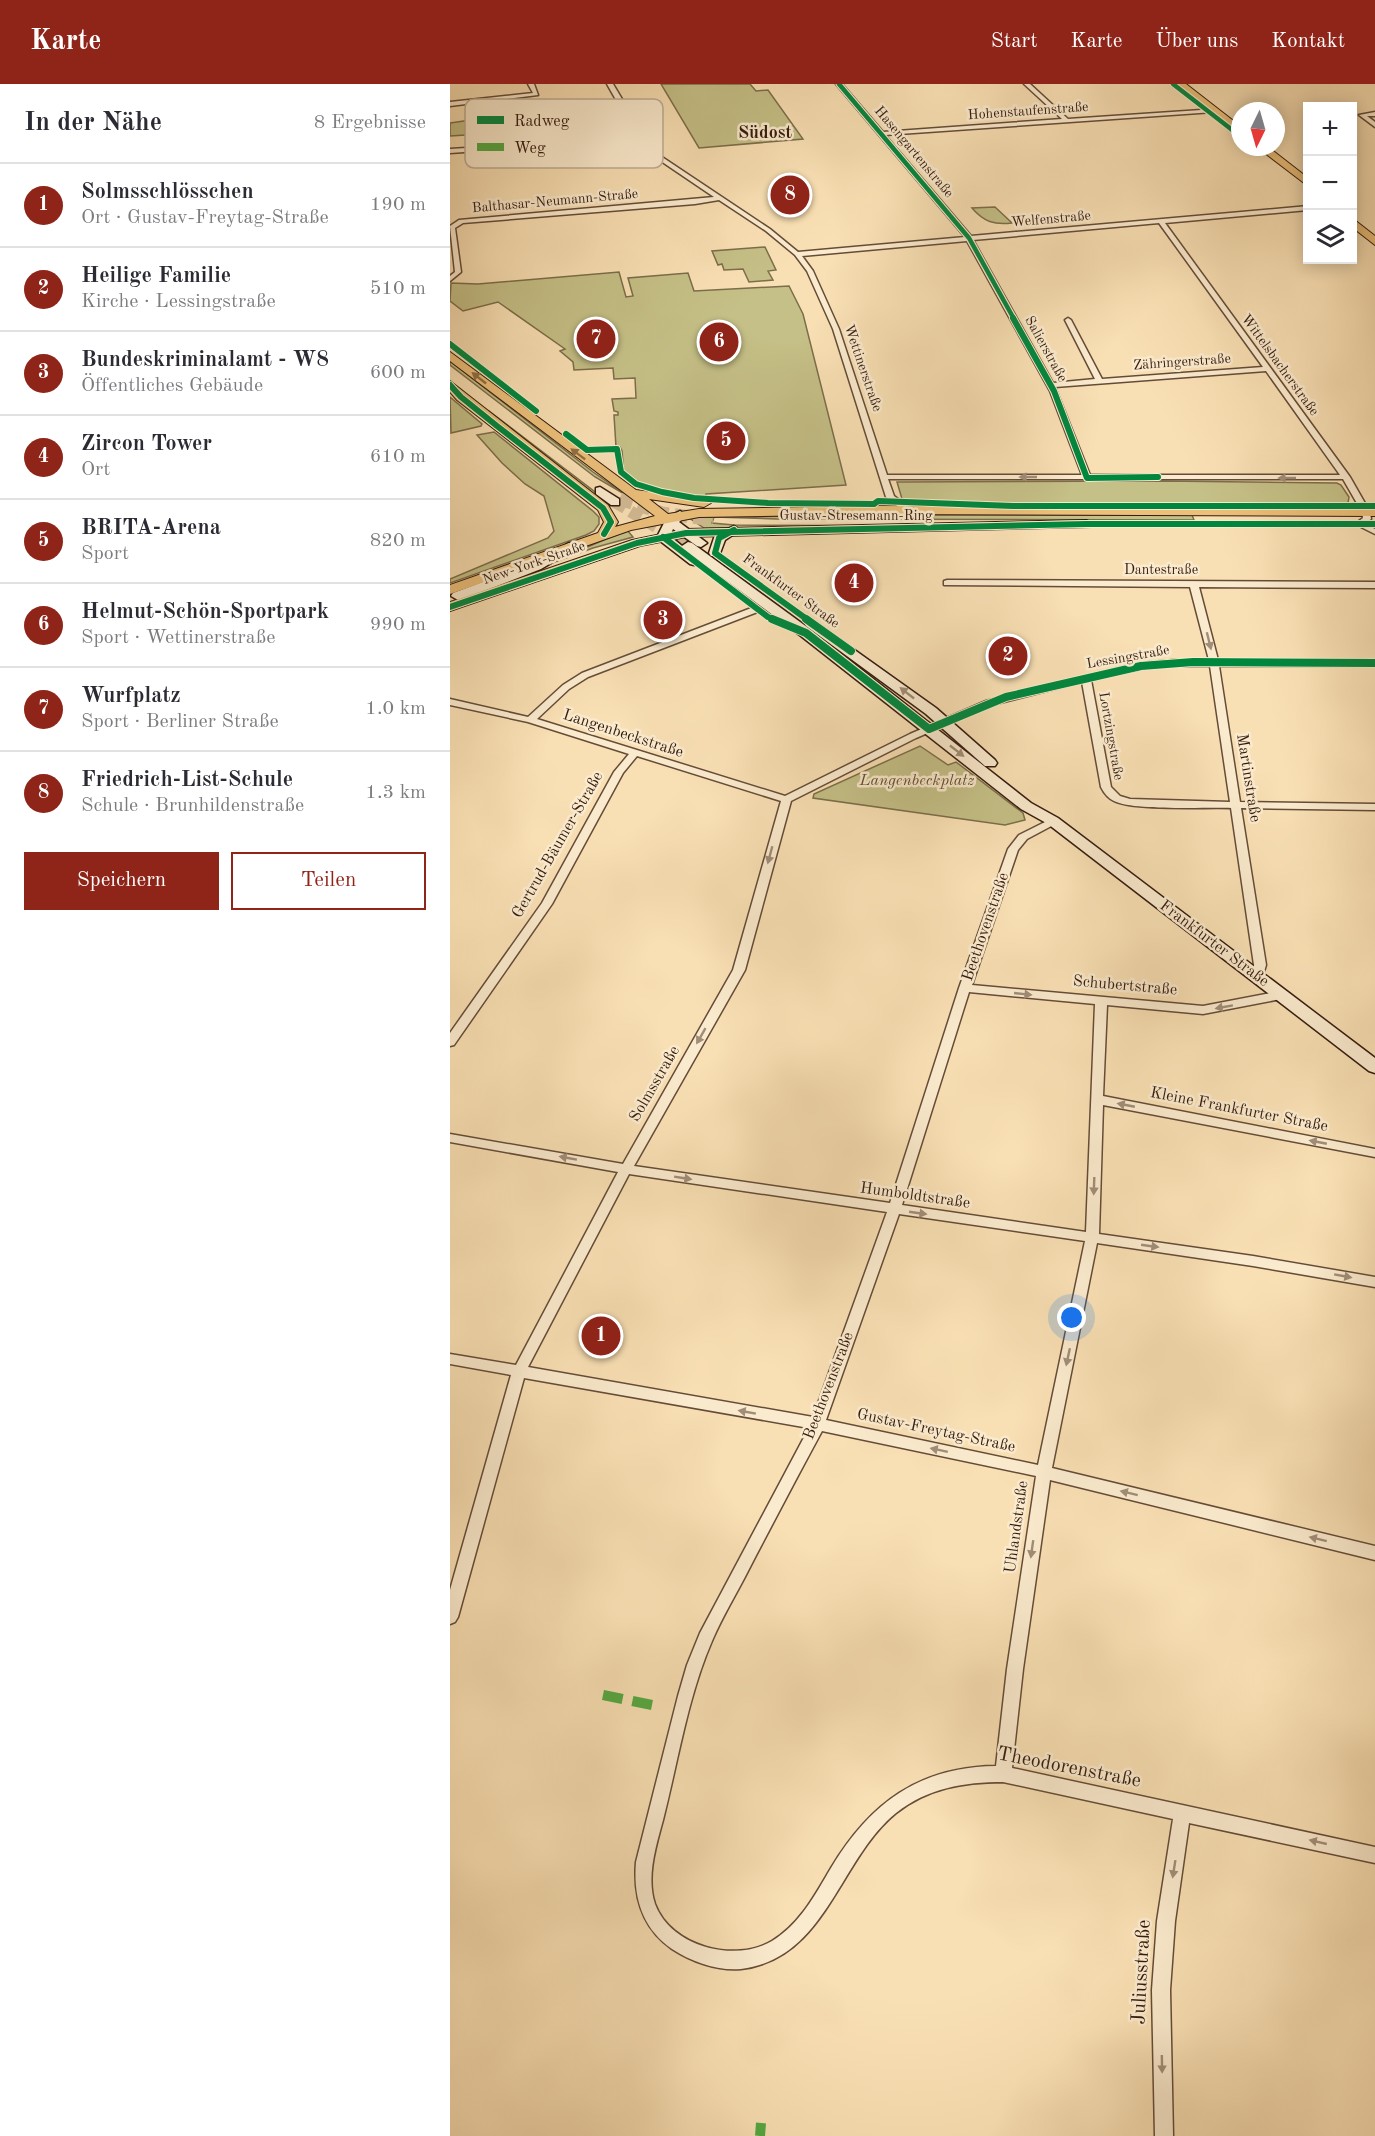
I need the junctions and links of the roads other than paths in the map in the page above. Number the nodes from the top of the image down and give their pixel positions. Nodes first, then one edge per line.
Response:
1 (531, 84) edge
2 (610, 84) edge
3 (838, 84) edge
4 (1027, 84) edge
5 (1180, 84) edge
6 (1187, 84) edge
7 (450, 93) edge
8 (494, 99) edge
9 (618, 99) edge
10 (452, 104) edge
11 (1214, 110) junction
12 (1375, 114) edge
13 (1231, 117) edge
14 (1066, 120) junction
15 (1231, 123) edge
16 (1375, 124) edge
17 (881, 134) junction
18 (465, 150) edge
19 (450, 151) edge
20 (1274, 156) edge
21 (1279, 156) edge
22 (663, 160) edge
23 (1303, 177) edge
24 (1303, 178) edge
25 (719, 198) junction
26 (1303, 208) edge
27 (1354, 210) edge
28 (1161, 221) junction
29 (1357, 225) edge
30 (1375, 230) edge
31 (969, 238) junction
32 (1375, 242) edge
33 (797, 254) junction
34 (450, 279) edge
35 (1068, 320) dead end
36 (450, 355) edge
37 (1266, 369) junction
38 (450, 373) edge
39 (1099, 380) junction
40 (450, 385) edge
41 (1050, 385) junction
42 (884, 477) junction
43 (1346, 477) junction
44 (1087, 478) junction
45 (637, 497) junction
46 (890, 497) junction
47 (616, 499) junction
48 (873, 510) junction
49 (908, 510) junction
50 (1367, 516) edge
51 (1205, 517) junction
52 (672, 518) junction
53 (712, 520) tunnel mouth
54 (1087, 524) junction
55 (1375, 524) edge
56 (734, 530) junction
57 (1375, 532) edge
58 (604, 534) junction
59 (663, 537) junction
60 (687, 539) junction
61 (642, 542) junction
62 (715, 553) junction
63 (947, 583) dead end
64 (1194, 584) junction
65 (1375, 585) edge
66 (453, 597) edge
67 (758, 609) junction
68 (806, 633) junction
69 (1214, 662) junction
70 (1375, 663) edge
71 (1086, 678) junction
72 (450, 702) edge
73 (530, 720) junction
74 (937, 725) junction
75 (634, 754) junction
76 (786, 799) junction
77 (1237, 804) junction
78 (1375, 807) edge
79 (1053, 821) junction
80 (1255, 975) junction
81 (965, 988) junction
82 (1281, 995) junction
83 (1101, 1001) junction
84 (450, 1042) edge
85 (1375, 1068) edge
86 (1096, 1099) junction
87 (450, 1138) edge
88 (1375, 1153) edge
89 (626, 1168) junction
90 (894, 1210) junction
91 (1092, 1238) junction
92 (1375, 1282) edge
93 (450, 1359) edge
94 (519, 1372) junction
95 (818, 1424) junction
96 (1044, 1472) junction
97 (1375, 1553) edge
98 (450, 1617) edge
99 (1003, 1774) junction
100 (1182, 1812) junction
101 (1375, 1855) edge
102 (758, 1958) joint
103 (1164, 2136) edge

1 - 8 street
2 - 9 street, Wettinerstraße
3 - 17 street, Hasengartenstraße
4 - 14 street
5 - 11 main road
6 - 13 main road
7 - 10 street
11 - 14 street, Hohenstaufenstraße
11 - 15 main road
12 - 16 street
14 - 17 street, Hohenstaufenstraße
17 - 31 street, Hasengartenstraße
18 - 19 street
20 - 24 main road
21 - 23 main road
22 - 25 street, Wettinerstraße
25 - 33 street, Wettinerstraße
25 - 34 street, Balthasar-Neumann-Straße
26 - 28 street, Welfenstraße
27 - 30 main road
28 - 31 street, Welfenstraße
28 - 37 street, Wittelsbacherstraße
29 - 32 main road
31 - 33 street, Welfenstraße
31 - 41 street, Salierstraße
33 - 42 street, Wettinerstraße
35 - 39 street
47 -> 36 main road
37 - 39 street, Zähringerstraße
37 - 43 street, Wittelsbacherstraße
38 - 47 main road
39 - 41 street, Zähringerstraße
40 - 47 main road
41 - 44 street, Salierstraße
44 -> 42 street
42 - 46 street, Wettinerstraße
43 -> 44 street
43 - 50 street, Wittelsbacherstraße
45 - 47 main road
45 - 47 main road
45 - 52 main road
46 - 48 street
46 - 49 street
47 - 48 main road
47 - 58 main road
48 - 49 main road, Gustav-Stresemann-Ring
48 - 52 main road, Gustav-Stresemann-Ring
49 - 51 main road, Gustav-Stresemann-Ring
50 - 51 main road, Gustav-Stresemann-Ring
50 - 55 main road, Gustav-Stresemann-Ring
50 - 57 street
51 - 54 main road, Gustav-Stresemann-Ring
52 - 58 main road, New-York-Straße
52 - 59 main road
52 - 60 main road
52 - 61 main road, New-York-Straße
53 - 54 main road, Gustav-Stresemann-Ring
54 - 56 main road, Gustav-Stresemann-Ring
56 - 60 main road, Gustav-Stresemann-Ring
56 - 62 main road
58 - 66 main road, New-York-Straße
59 - 60 main road, Gustav-Stresemann-Ring
59 - 61 main road, New-York-Straße
59 - 67 main road
60 - 62 main road, Frankfurter Straße
60 - 68 main road, Frankfurter Straße
61 - 66 main road, New-York-Straße
74 -> 62 main road, Frankfurter Straße
63 - 64 street, Dantestraße
64 - 65 street, Dantestraße
64 -> 69 street, Martinstraße
67 - 68 main road
67 - 73 street
68 - 74 main road, Frankfurter Straße
69 - 70 street, Lessingstraße
69 - 71 street, Lessingstraße
69 - 77 street, Martinstraße
71 - 74 street, Lessingstraße
71 - 77 street, Lortzingstraße
72 - 73 street, Langenbeckstraße
73 - 75 street, Langenbeckstraße
74 - 76 street
74 - 79 main road, Frankfurter Straße
75 - 76 street, Langenbeckstraße
75 - 84 street, Gertrud-Bäumer-Straße
76 -> 89 street, Solmsstraße
77 - 78 street
77 - 80 street, Martinstraße
79 - 80 main road, Frankfurter Straße
79 - 81 street, Beethovenstraße
80 - 82 main road, Frankfurter Straße
81 -> 83 street, Schubertstraße
81 - 90 street, Beethovenstraße
82 -> 83 street, Schubertstraße
82 - 85 main road, Frankfurter Straße
83 - 86 street, Uhlandstraße
88 -> 86 street, Kleine Frankfurter Straße
86 -> 91 street, Uhlandstraße
89 -> 87 street, Humboldtstraße
89 -> 90 street, Humboldtstraße
89 - 94 street, Solmsstraße
90 -> 91 street, Humboldtstraße
90 - 95 street, Beethovenstraße
91 -> 92 street, Humboldtstraße
91 -> 96 street, Uhlandstraße
93 - 94 street, Gustav-Freytag-Straße
95 -> 94 street, Gustav-Freytag-Straße
94 - 98 street, Solmsstraße
96 -> 95 street, Gustav-Freytag-Straße
95 - 102 street, Beethovenstraße
97 -> 96 street, Gustav-Freytag-Straße
96 -> 99 street, Uhlandstraße
99 - 100 street, Theodorenstraße
99 - 102 street, Theodorenstraße
101 -> 100 street, Theodorenstraße
100 -> 103 street, Juliusstraße

